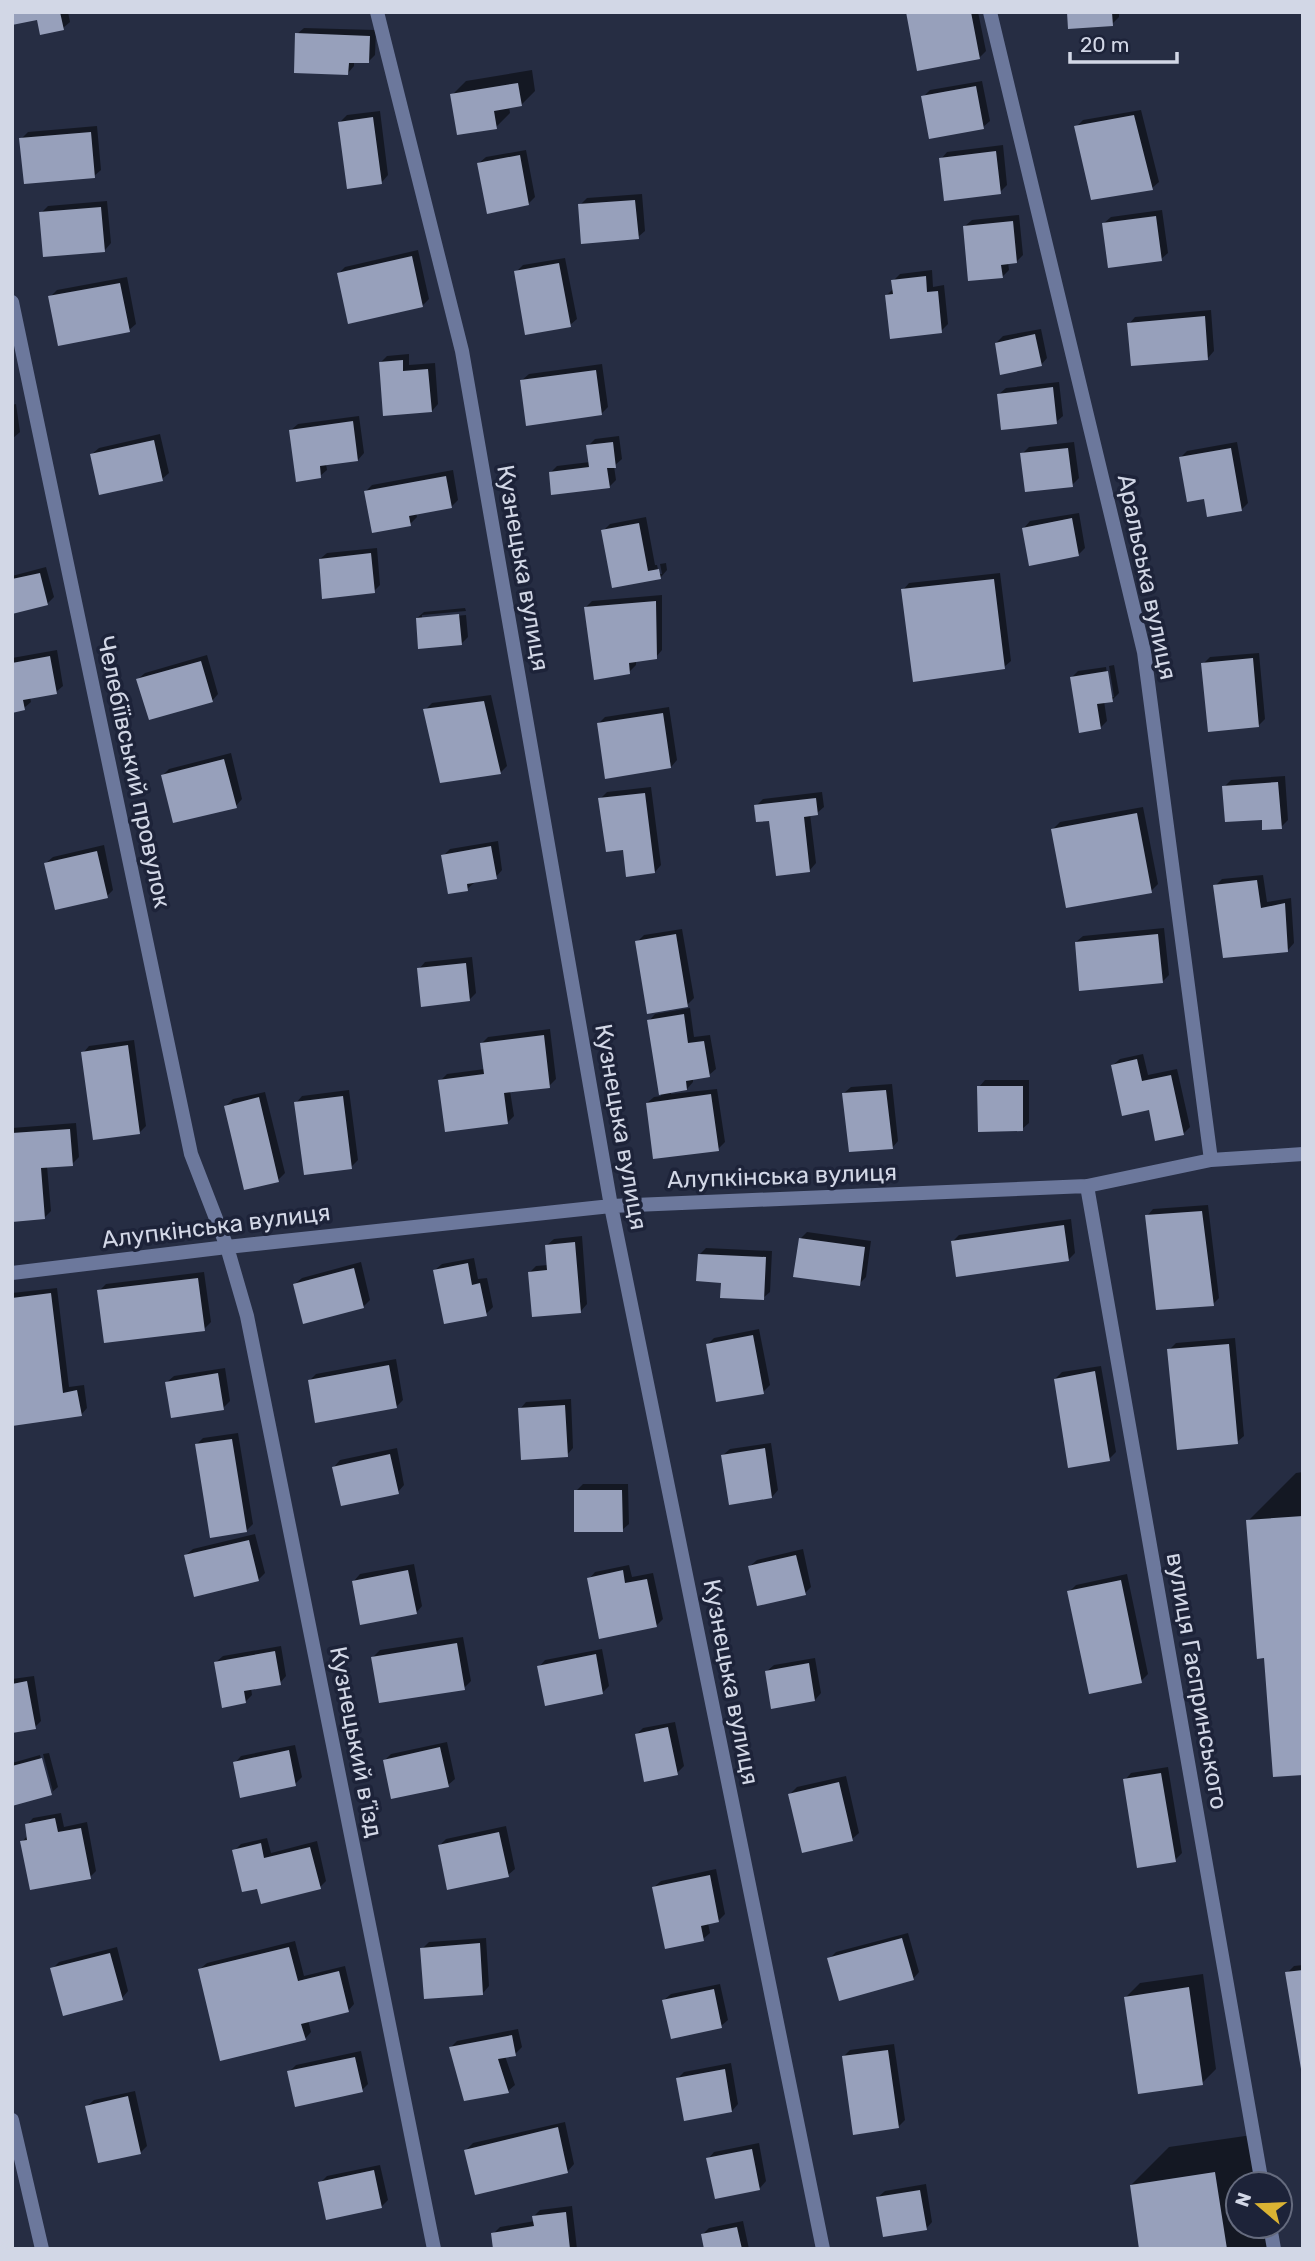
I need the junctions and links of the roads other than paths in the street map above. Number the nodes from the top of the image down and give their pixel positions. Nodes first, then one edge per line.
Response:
1 (377, 12) edge
2 (990, 12) edge
3 (12, 302) edge
4 (1303, 1154) edge
5 (1211, 1160) junction
6 (1087, 1186) junction
7 (611, 1206) junction
8 (227, 1247) junction
9 (12, 1273) edge
10 (12, 2120) edge
11 (1260, 2170) edge
12 (42, 2249) edge
13 (434, 2249) edge
14 (823, 2249) edge

1 - 7 street, Кузнецька вулиця
2 - 5 street, Аральська вулиця
3 - 8 street, Челебіївський провулок
4 - 5 street, Алупкінська вулиця
5 - 6 street, Алупкінська вулиця
6 - 7 street, Алупкінська вулиця
6 - 11 street, вулиця Гаспринського
7 - 8 street, Алупкінська вулиця
7 - 14 street, Кузнецька вулиця
8 - 9 street, Алупкінська вулиця
8 - 13 street, Кузнецький в’їзд
10 - 12 street

